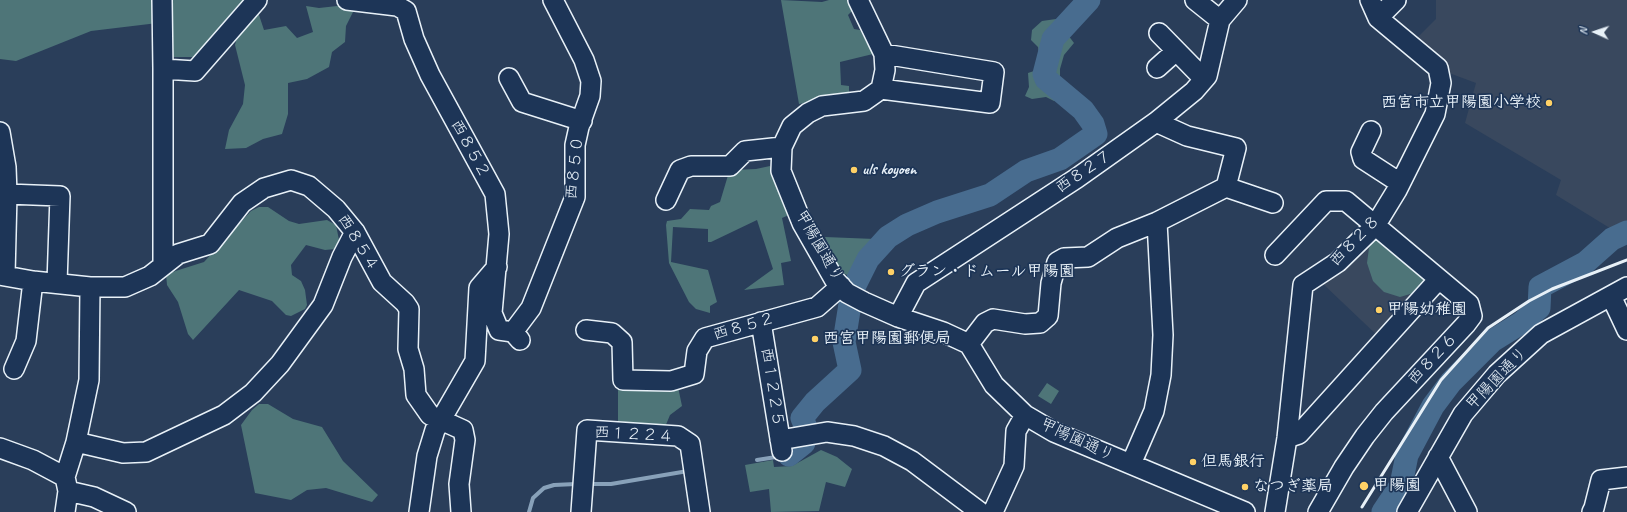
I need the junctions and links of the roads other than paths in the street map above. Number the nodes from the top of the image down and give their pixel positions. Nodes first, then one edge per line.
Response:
1 (162, 0) edge
2 (257, 0) edge
3 (348, 0) edge
4 (553, 0) edge
5 (858, 0) edge
6 (1195, 0) edge
7 (1237, 0) edge
8 (1370, 0) edge
9 (1396, 0) edge
10 (1378, 18) junction
11 (1220, 20) junction
12 (1159, 34) dead end
13 (1176, 51) junction
14 (884, 54) junction
15 (1157, 68) dead end
16 (164, 69) junction
17 (509, 78) dead end
18 (1204, 79) junction
19 (881, 89) junction
20 (582, 121) junction
21 (1156, 122) junction
22 (1371, 131) dead end
23 (0, 132) edge
24 (782, 147) junction
25 (3, 167) edge
26 (1400, 183) junction
27 (1226, 187) junction
28 (7, 194) junction
29 (666, 200) dead end
30 (1274, 203) dead end
31 (1157, 222) junction
32 (1375, 226) junction
33 (355, 232) junction
34 (1275, 255) dead end
35 (163, 265) junction
36 (497, 267) junction
37 (2, 275) edge
38 (1439, 279) junction
39 (33, 281) junction
40 (57, 283) junction
41 (841, 286) junction
42 (90, 287) junction
43 (1619, 291) edge
44 (898, 317) junction
45 (762, 322) junction
46 (586, 330) dead end
47 (1627, 330) edge
48 (517, 336) joint
49 (969, 344) junction
50 (14, 369) dead end
51 (1025, 415) junction
52 (441, 421) junction
53 (1287, 438) junction
54 (76, 442) junction
55 (0, 448) edge
56 (1438, 458) junction
57 (1131, 464) junction
58 (1627, 477) edge
59 (67, 484) junction
60 (65, 512) edge
61 (126, 512) edge
62 (419, 512) edge
63 (461, 512) edge
64 (581, 512) edge
65 (700, 512) edge
66 (980, 512) edge
67 (993, 512) edge
68 (1245, 512) edge
69 (1275, 512) edge
70 (1318, 512) edge
71 (1407, 512) edge
72 (1467, 512) edge
73 (1592, 512) edge

1 - 16 street
2 - 16 street
3 - 36 street, 西８５２
4 - 20 street, 西８５０
5 - 14 street
6 - 11 street
7 - 11 street, 西８２７
8 - 10 street, 西８２８
9 - 10 street
10 - 26 street, 西８２８
11 - 18 street, 西８２７
12 - 13 street
13 - 15 street
13 - 18 street
14 - 19 street
14 - 19 street
16 - 35 street
17 - 20 street
18 - 21 street, 西８２７
19 - 24 street, 甲陽園通り
20 - 48 street, 西８５０
21 - 27 street
21 - 44 street, 西８２７
22 - 26 street
23 - 25 street
24 - 29 street
24 - 41 street, 甲陽園通り
25 - 28 street
26 - 32 street, 西８２８
27 - 30 street
27 - 31 street
28 - 37 street
28 - 40 street
31 - 49 street
31 - 57 street
32 - 34 street, 西８２６
32 - 38 street, 西８２６
32 - 53 street, 西８２８
33 - 35 street, 西８５４
33 - 52 street, 西８５４
33 - 54 street
35 - 42 street, 西８５４
36 - 48 street, 西８５２
36 - 52 street
37 - 39 street, 西８５４
38 - 53 street
38 - 70 street, 西８２６
39 - 40 street, 西８５４
39 - 50 street
40 - 42 street, 西８５４
41 - 44 street, 甲陽園通り
41 - 45 street, 西８５２
42 - 54 street
43 - 47 street
43 - 56 street, 甲陽園通り
44 - 49 street, 甲陽園通り
45 - 46 street, 西８５２
45 - 66 street, 西１２２５
49 - 51 street, 甲陽園通り
51 - 57 street, 甲陽園通り
51 - 67 street
52 - 62 street
52 - 63 street, 西８５４
53 - 69 street, 西８２８
54 - 59 street
55 - 59 street
56 - 71 street, 甲陽園通り
56 - 72 street
57 - 68 street, 甲陽園通り
58 - 73 street
59 - 60 street
59 - 61 street
64 - 65 street, 西１２２４

